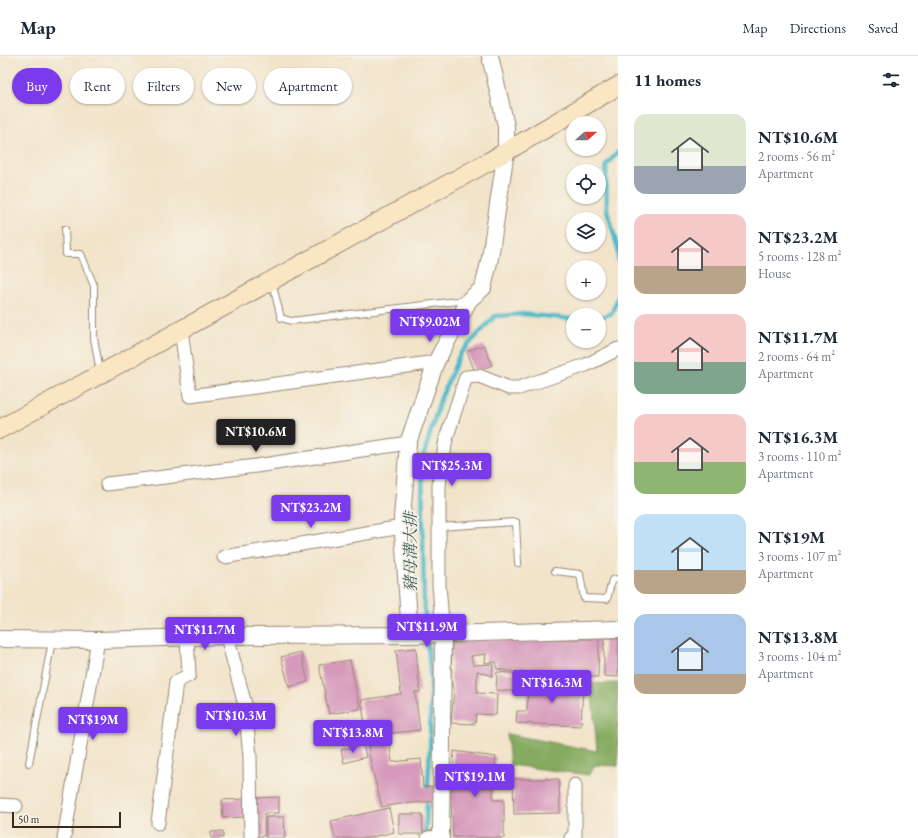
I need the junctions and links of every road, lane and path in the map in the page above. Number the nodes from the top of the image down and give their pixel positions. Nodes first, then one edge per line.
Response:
1 (490, 56) edge
2 (618, 86) edge
3 (506, 151) junction
4 (65, 229) dead end
5 (272, 280) junction
6 (469, 300) junction
7 (181, 330) junction
8 (618, 349) edge
9 (436, 362) junction
10 (100, 374) junction
11 (0, 428) edge
12 (408, 443) junction
13 (107, 484) dead end
14 (402, 527) junction
15 (439, 527) junction
16 (224, 557) dead end
17 (518, 562) dead end
18 (555, 571) dead end
19 (618, 579) edge
20 (618, 629) edge
21 (443, 633) junction
22 (410, 635) junction
23 (227, 636) junction
24 (187, 637) junction
25 (0, 639) edge
26 (52, 640) junction
27 (98, 640) junction
28 (29, 763) dead end
29 (575, 784) dead end
30 (0, 805) edge
31 (16, 806) dead end
32 (158, 823) dead end
33 (64, 838) edge
34 (251, 838) edge
35 (437, 838) edge
36 (571, 838) edge

1 - 3 street
2 - 3 main road
3 - 5 main road
3 - 6 street
4 - 10 lane
5 - 6 lane
5 - 7 main road
6 - 9 street
7 - 9 street
7 - 10 main road
8 - 15 street
9 - 12 street
10 - 11 main road
12 - 13 street
12 - 14 street
14 - 16 street
14 - 22 street
15 - 17 lane
15 - 21 street
18 - 19 lane
20 - 21 street
21 - 22 street
21 - 35 street
22 - 23 street
23 - 24 street
23 - 34 street
24 - 27 street
24 - 32 street
25 - 26 street
26 - 27 street
26 - 28 lane
27 - 33 street
29 - 36 street
30 - 31 street

